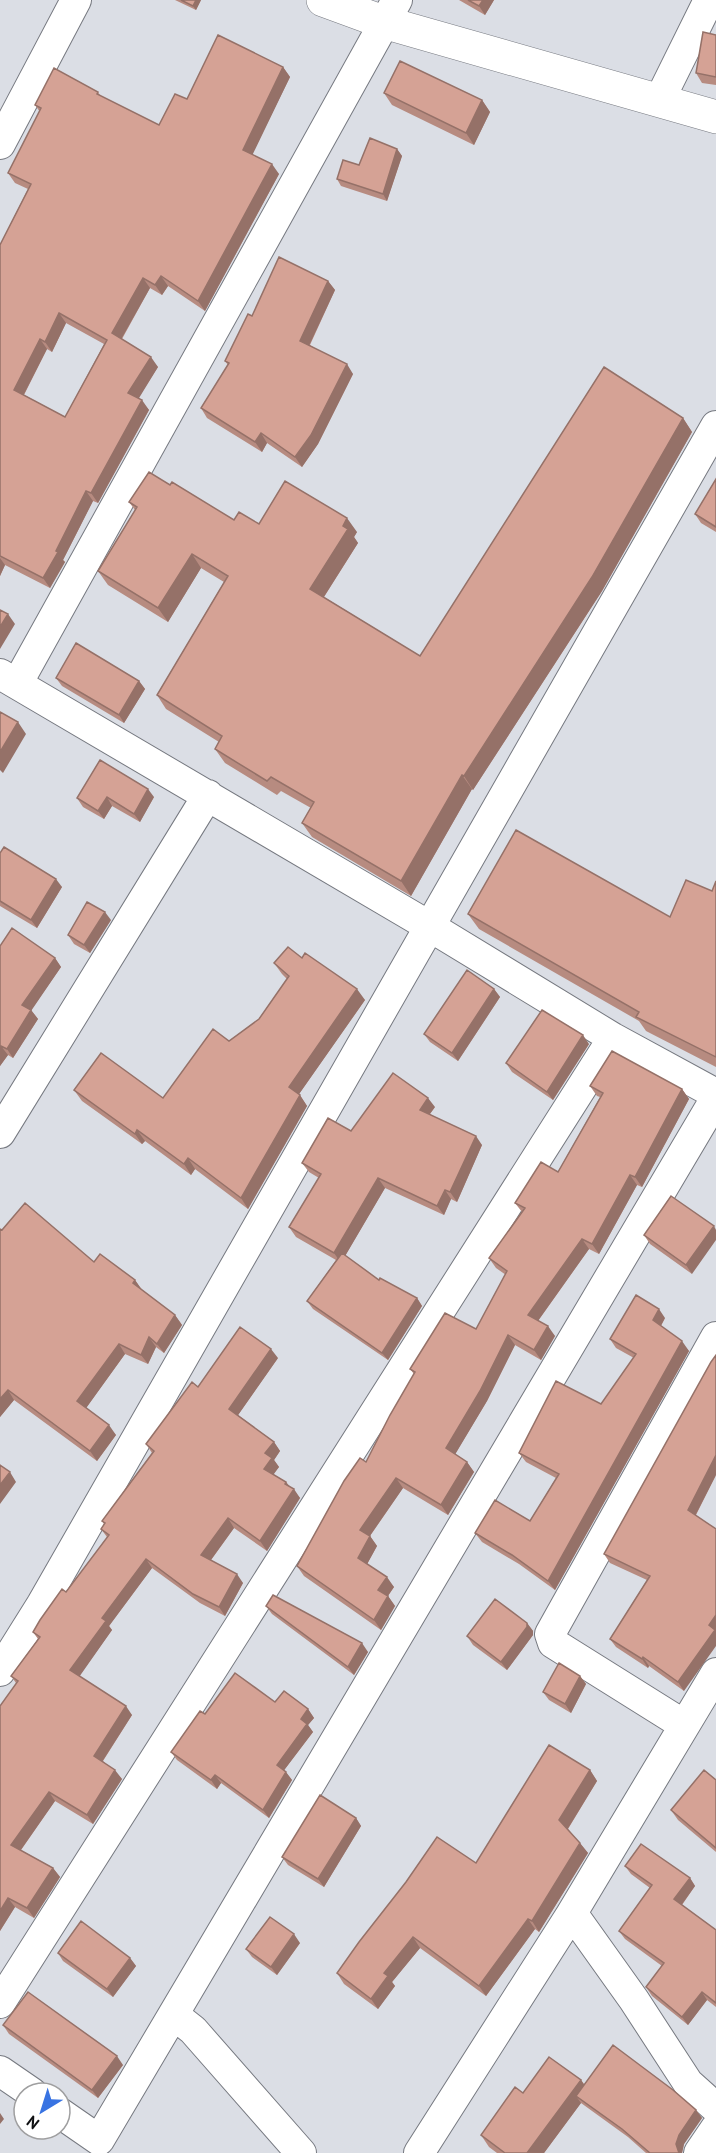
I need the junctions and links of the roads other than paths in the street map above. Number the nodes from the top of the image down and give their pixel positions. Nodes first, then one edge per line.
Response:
1 (76, 0) edge
2 (323, 0) edge
3 (709, 0) edge
4 (390, 11) edge
5 (658, 101) junction
6 (716, 117) edge
7 (0, 144) edge
8 (716, 426) edge
9 (8, 679) edge
10 (208, 795) junction
11 (429, 926) junction
12 (614, 1038) junction
13 (716, 1094) edge
14 (716, 1098) edge
15 (0, 1132) edge
16 (716, 1337) edge
17 (0, 1671) edge
18 (716, 1673) edge
19 (684, 1725) junction
20 (572, 1913) junction
21 (0, 2003) edge
22 (174, 2015) junction
23 (0, 2071) edge
24 (15, 2081) edge
25 (716, 2108) edge
26 (72, 2121) edge
27 (716, 2128) edge
28 (302, 2153) edge
29 (419, 2153) edge
30 (699, 2153) edge

1 - 7 street
2 - 4 street
3 - 5 street
4 - 5 street
4 - 9 street
5 - 6 street
8 - 11 street
9 - 10 street
10 - 11 street
10 - 15 street
11 - 12 street
11 - 17 street
12 - 13 street
12 - 21 street
14 - 22 street
16 - 19 street
18 - 19 street
19 - 20 street
20 - 25 street
20 - 29 street
22 - 26 street
22 - 28 street
23 - 24 street
27 - 30 street

